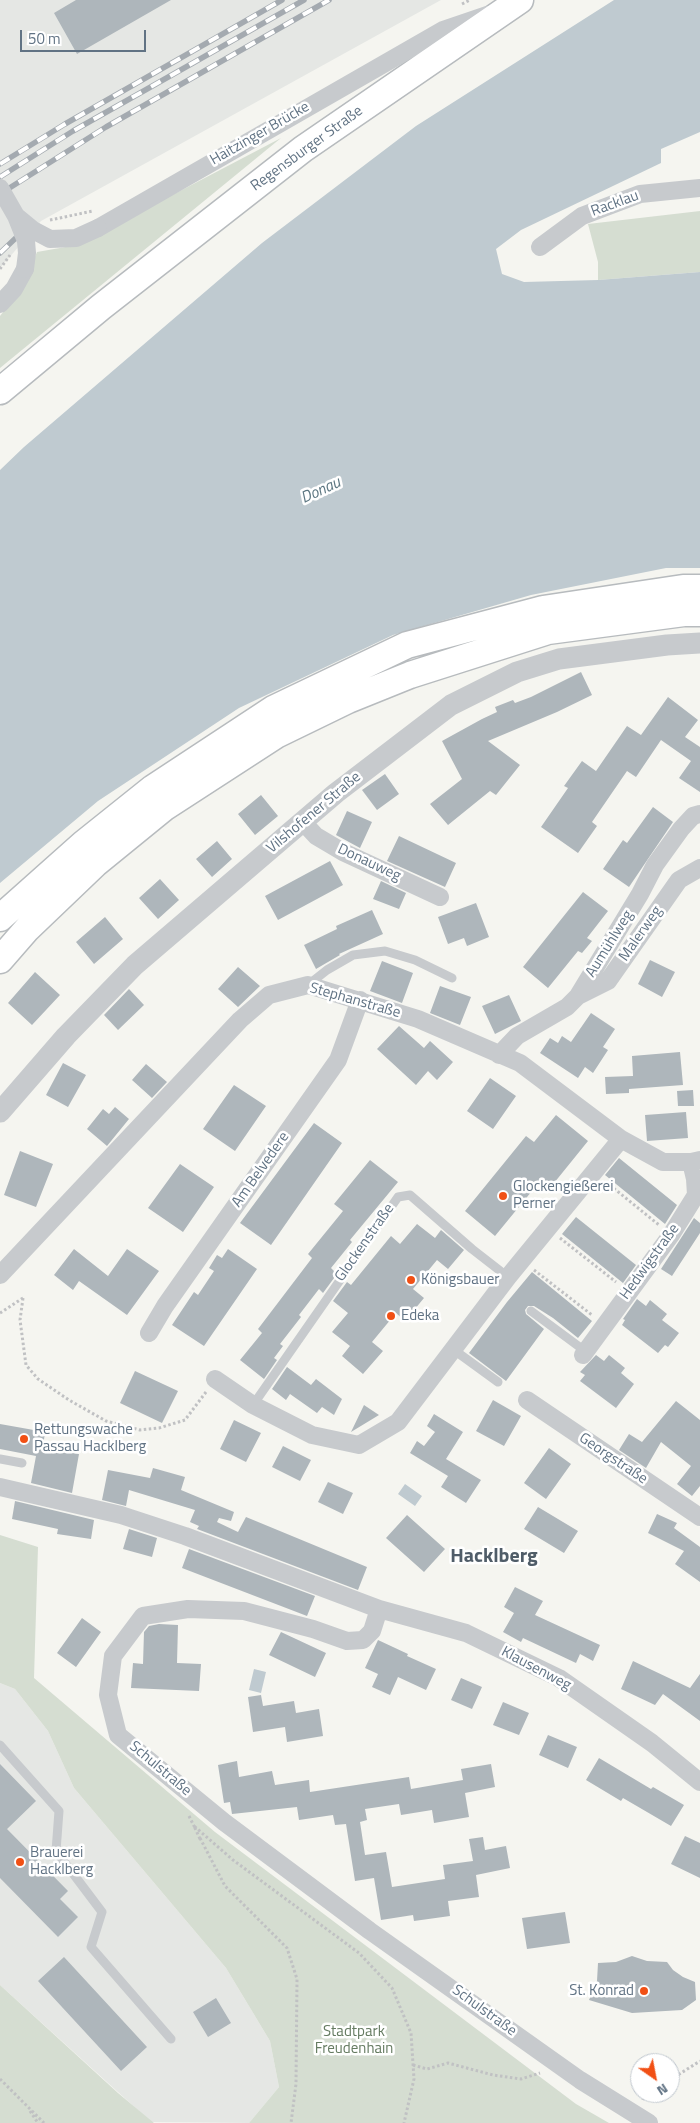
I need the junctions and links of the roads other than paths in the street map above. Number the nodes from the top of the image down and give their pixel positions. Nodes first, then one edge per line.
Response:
1 (514, 4) edge
2 (0, 188) edge
3 (700, 188) edge
4 (16, 216) junction
5 (540, 247) dead end
6 (0, 304) edge
7 (101, 307) junction
8 (0, 391) edge
9 (0, 409) edge
10 (700, 588) edge
11 (700, 613) edge
12 (700, 643) edge
13 (700, 814) edge
14 (303, 822) junction
15 (700, 868) edge
16 (440, 898) dead end
17 (0, 918) edge
18 (0, 960) edge
19 (452, 978) dead end
20 (308, 985) junction
21 (578, 996) junction
22 (360, 1000) junction
23 (499, 1055) junction
24 (0, 1112) edge
25 (621, 1139) junction
26 (695, 1161) edge
27 (0, 1275) edge
28 (508, 1277) junction
29 (531, 1311) dead end
30 (149, 1333) dead end
31 (454, 1350) junction
32 (584, 1353) joint
33 (215, 1379) road end
34 (498, 1382) dead end
35 (527, 1400) dead end
36 (253, 1406) junction
37 (0, 1459) edge
38 (22, 1463) dead end
39 (0, 1487) edge
40 (700, 1517) edge
41 (379, 1609) junction
42 (0, 1745) edge
43 (700, 1782) edge
44 (171, 2039) dead end
45 (649, 2123) edge

1 - 4 street, Haitzinger Brücke, bridge
1 - 7 main road, Regensburger Straße
2 - 4 street, Haitzinger Brücke, bridge
3 - 5 street, Racklau
4 - 6 street, Haitzinger Brücke, bridge
7 - 8 main road, Regensburger Straße
7 - 9 main road, Regensburger Straße
10 - 17 main road
11 - 18 main road
12 - 14 street, Vilshofener Straße
13 - 21 street, Aumühlweg
14 - 16 street, Donauweg
14 - 24 street, Vilshofener Straße
15 - 21 street, Malerweg
19 - 20 lane
20 - 22 street, Stephanstraße
20 - 27 street, Stephanstraße
21 - 23 street, Aumühlweg
22 - 23 street, Stephanstraße
22 - 30 street, Am Belvedere
23 - 25 street, Stephanstraße
25 - 26 street, Stephanstraße
25 - 28 street
26 - 32 street, Hedwigstraße
28 - 31 street
28 - 36 lane, Glockenstraße
29 - 32 lane
31 - 34 lane
31 - 36 street
33 - 36 street
35 - 40 street, Georgstraße
37 - 38 lane
39 - 41 street
41 - 43 street, Klausenweg
41 - 45 street, Schulstraße
42 - 44 lane

